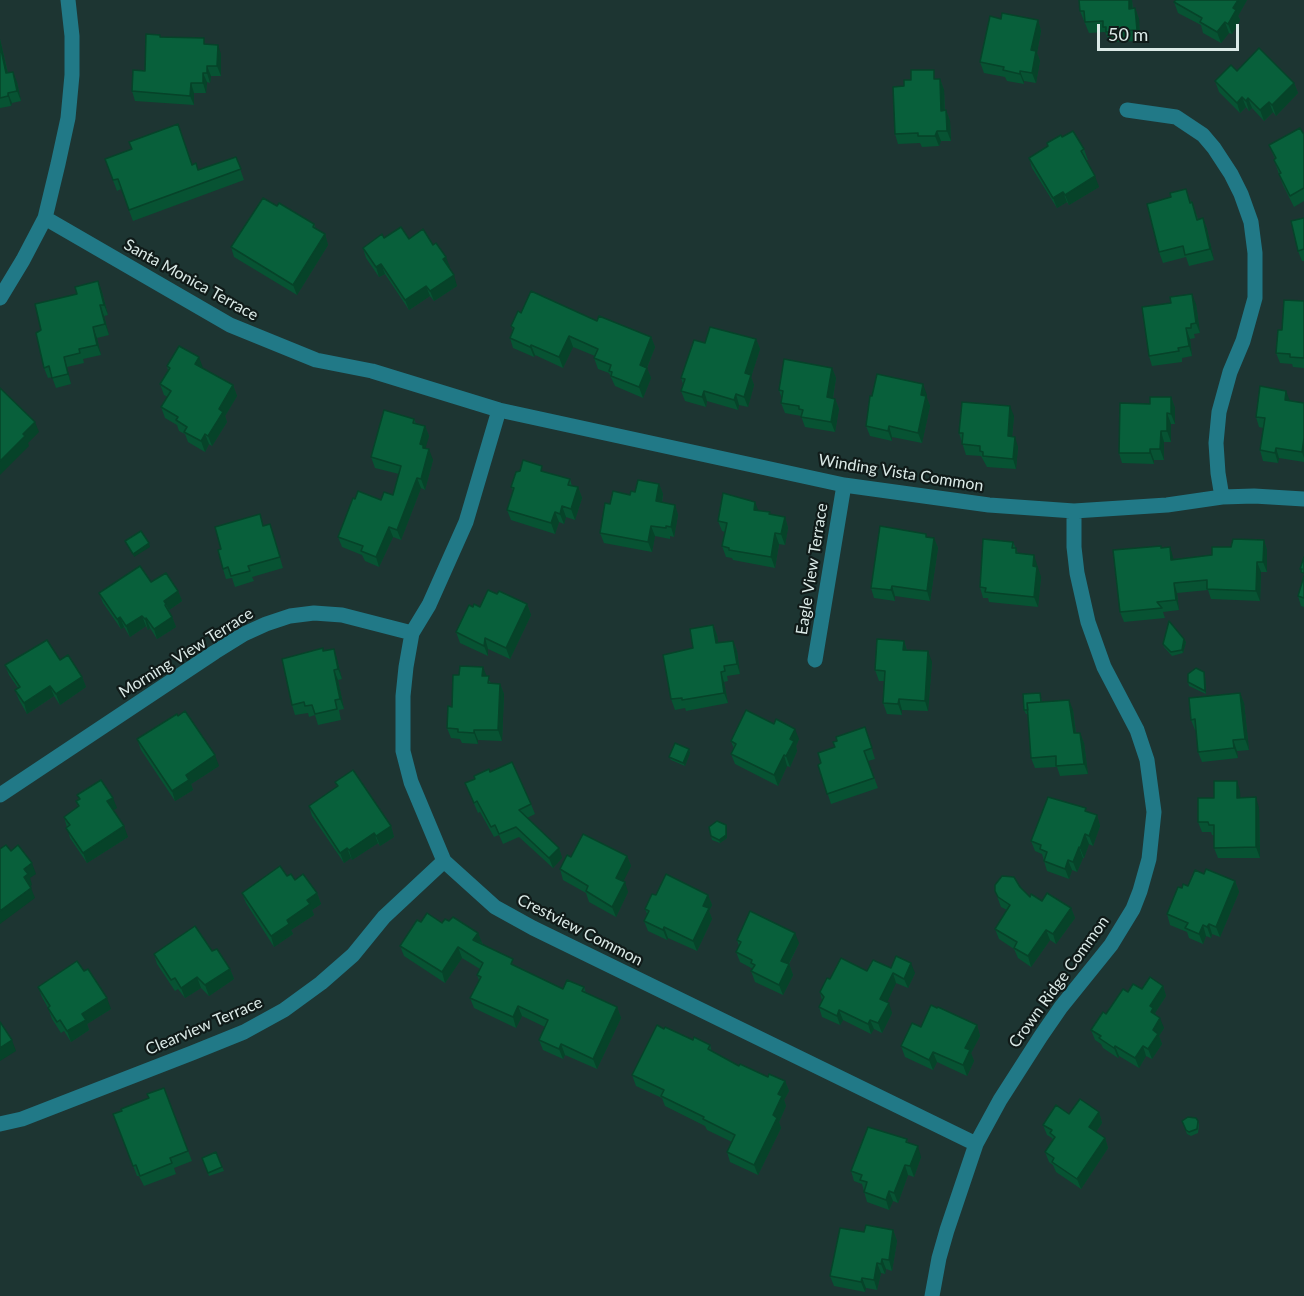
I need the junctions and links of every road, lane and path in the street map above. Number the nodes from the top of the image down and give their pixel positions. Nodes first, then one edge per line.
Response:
1 (68, 0) edge
2 (1127, 110) dead end
3 (45, 218) junction
4 (0, 298) edge
5 (499, 410) junction
6 (844, 485) junction
7 (1222, 497) junction
8 (1304, 499) edge
9 (1074, 511) junction
10 (412, 633) junction
11 (815, 660) dead end
12 (0, 795) edge
13 (444, 861) junction
14 (0, 1124) edge
15 (976, 1144) junction
16 (932, 1296) edge

1 - 3 street
2 - 7 street
3 - 4 street
3 - 5 street, Santa Monica Terrace
5 - 6 street, Winding Vista Common
5 - 10 street, Crestview Common
6 - 9 street, Winding Vista Common
6 - 11 street, Eagle View Terrace
7 - 8 street, Winding Vista Common
7 - 9 street, Winding Vista Common
9 - 15 street, Crown Ridge Common
10 - 12 street, Morning View Terrace
10 - 13 street, Crestview Common
13 - 14 street, Clearview Terrace
13 - 15 street, Crestview Common
15 - 16 street, Crown Ridge Common

